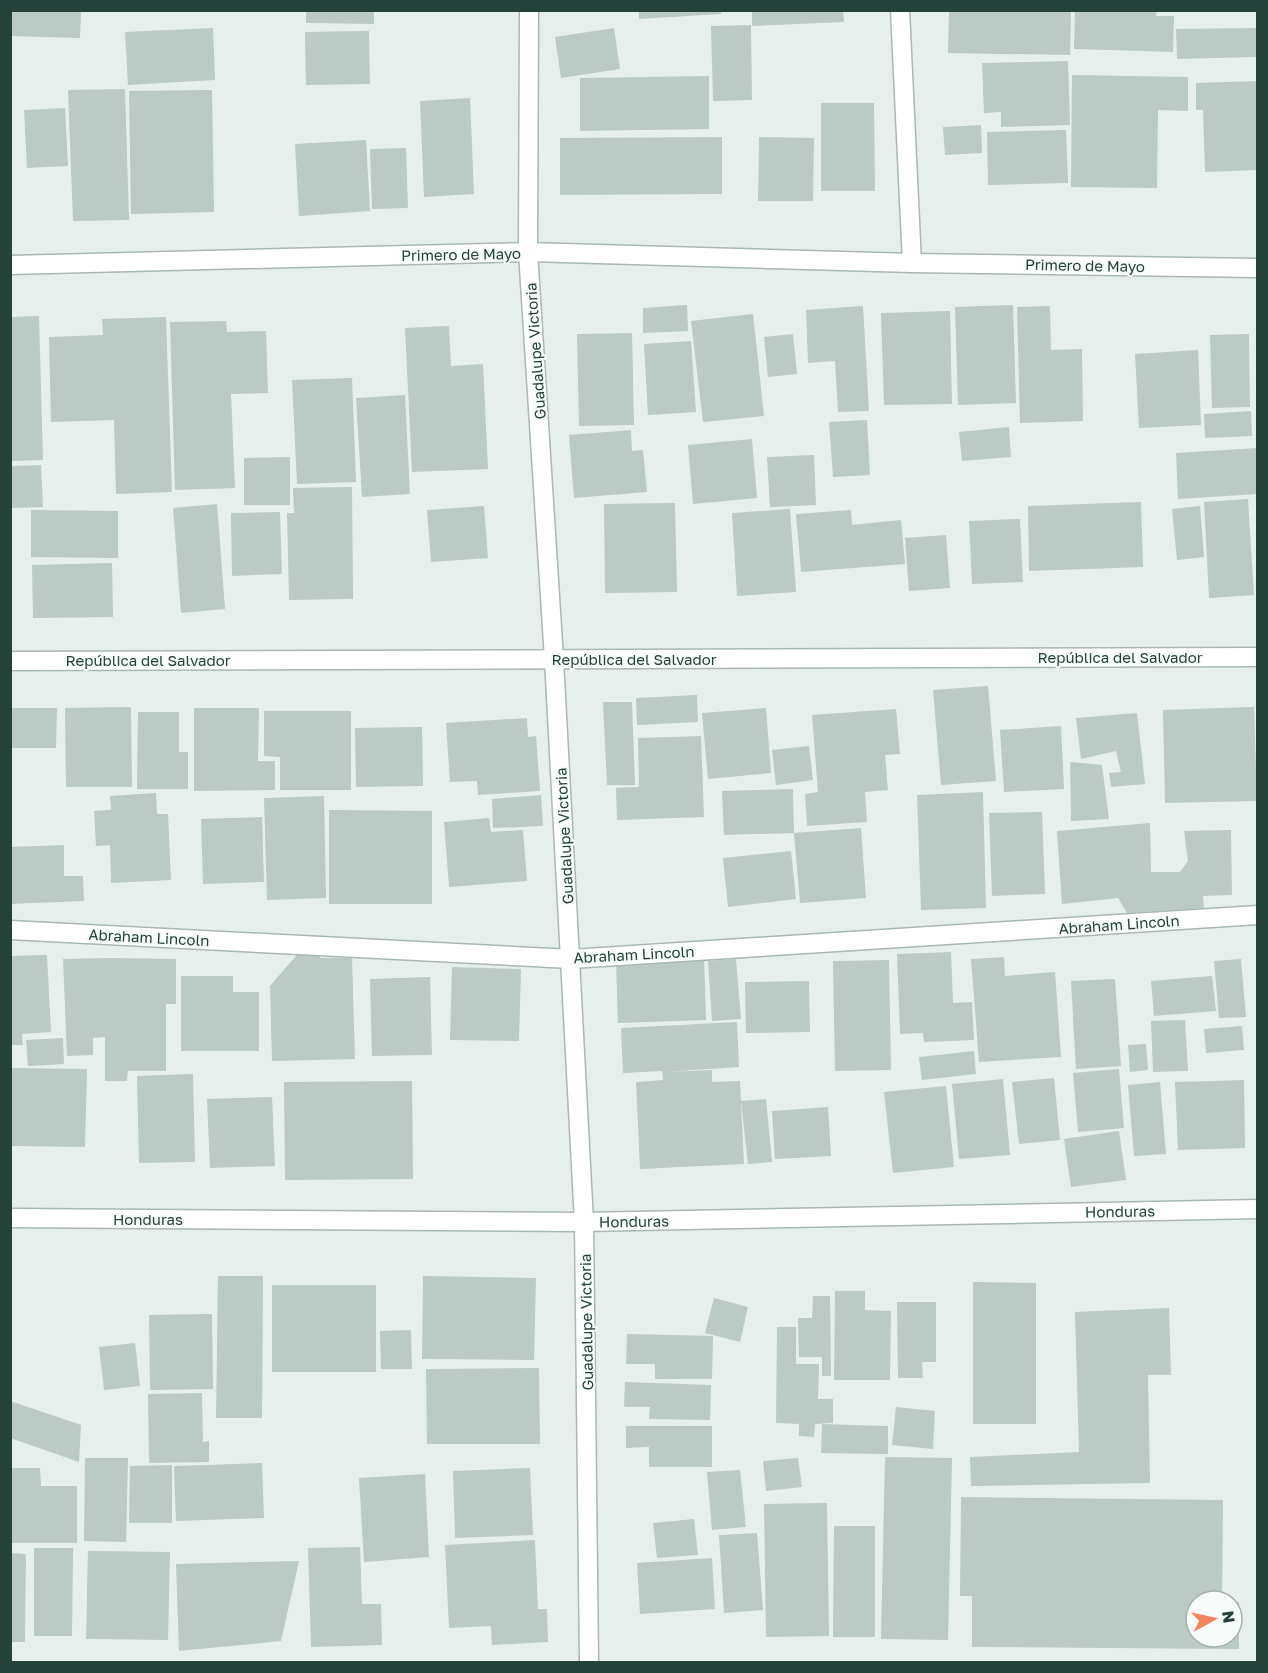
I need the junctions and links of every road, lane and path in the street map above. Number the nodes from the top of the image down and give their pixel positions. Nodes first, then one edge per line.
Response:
1 (529, 10) edge
2 (900, 10) edge
3 (528, 252) junction
4 (912, 263) junction
5 (10, 265) edge
6 (1257, 268) edge
7 (1257, 657) edge
8 (554, 659) junction
9 (10, 661) edge
10 (1257, 915) edge
11 (10, 930) edge
12 (571, 959) junction
13 (1257, 1209) edge
14 (10, 1218) edge
15 (584, 1222) junction
16 (589, 1662) edge

1 - 3 street, Guadalupe Victoria
2 - 4 street
3 - 4 street, Primero de Mayo
3 - 5 street, Primero de Mayo
3 - 8 street, Guadalupe Victoria
4 - 6 street, Primero de Mayo
7 - 8 street, República del Salvador
8 - 9 street, República del Salvador
8 - 12 street, Guadalupe Victoria
10 - 12 street, Abraham Lincoln
11 - 12 street, Abraham Lincoln
12 - 15 street, Guadalupe Victoria
13 - 15 street, Honduras
14 - 15 street, Honduras
15 - 16 street, Guadalupe Victoria

